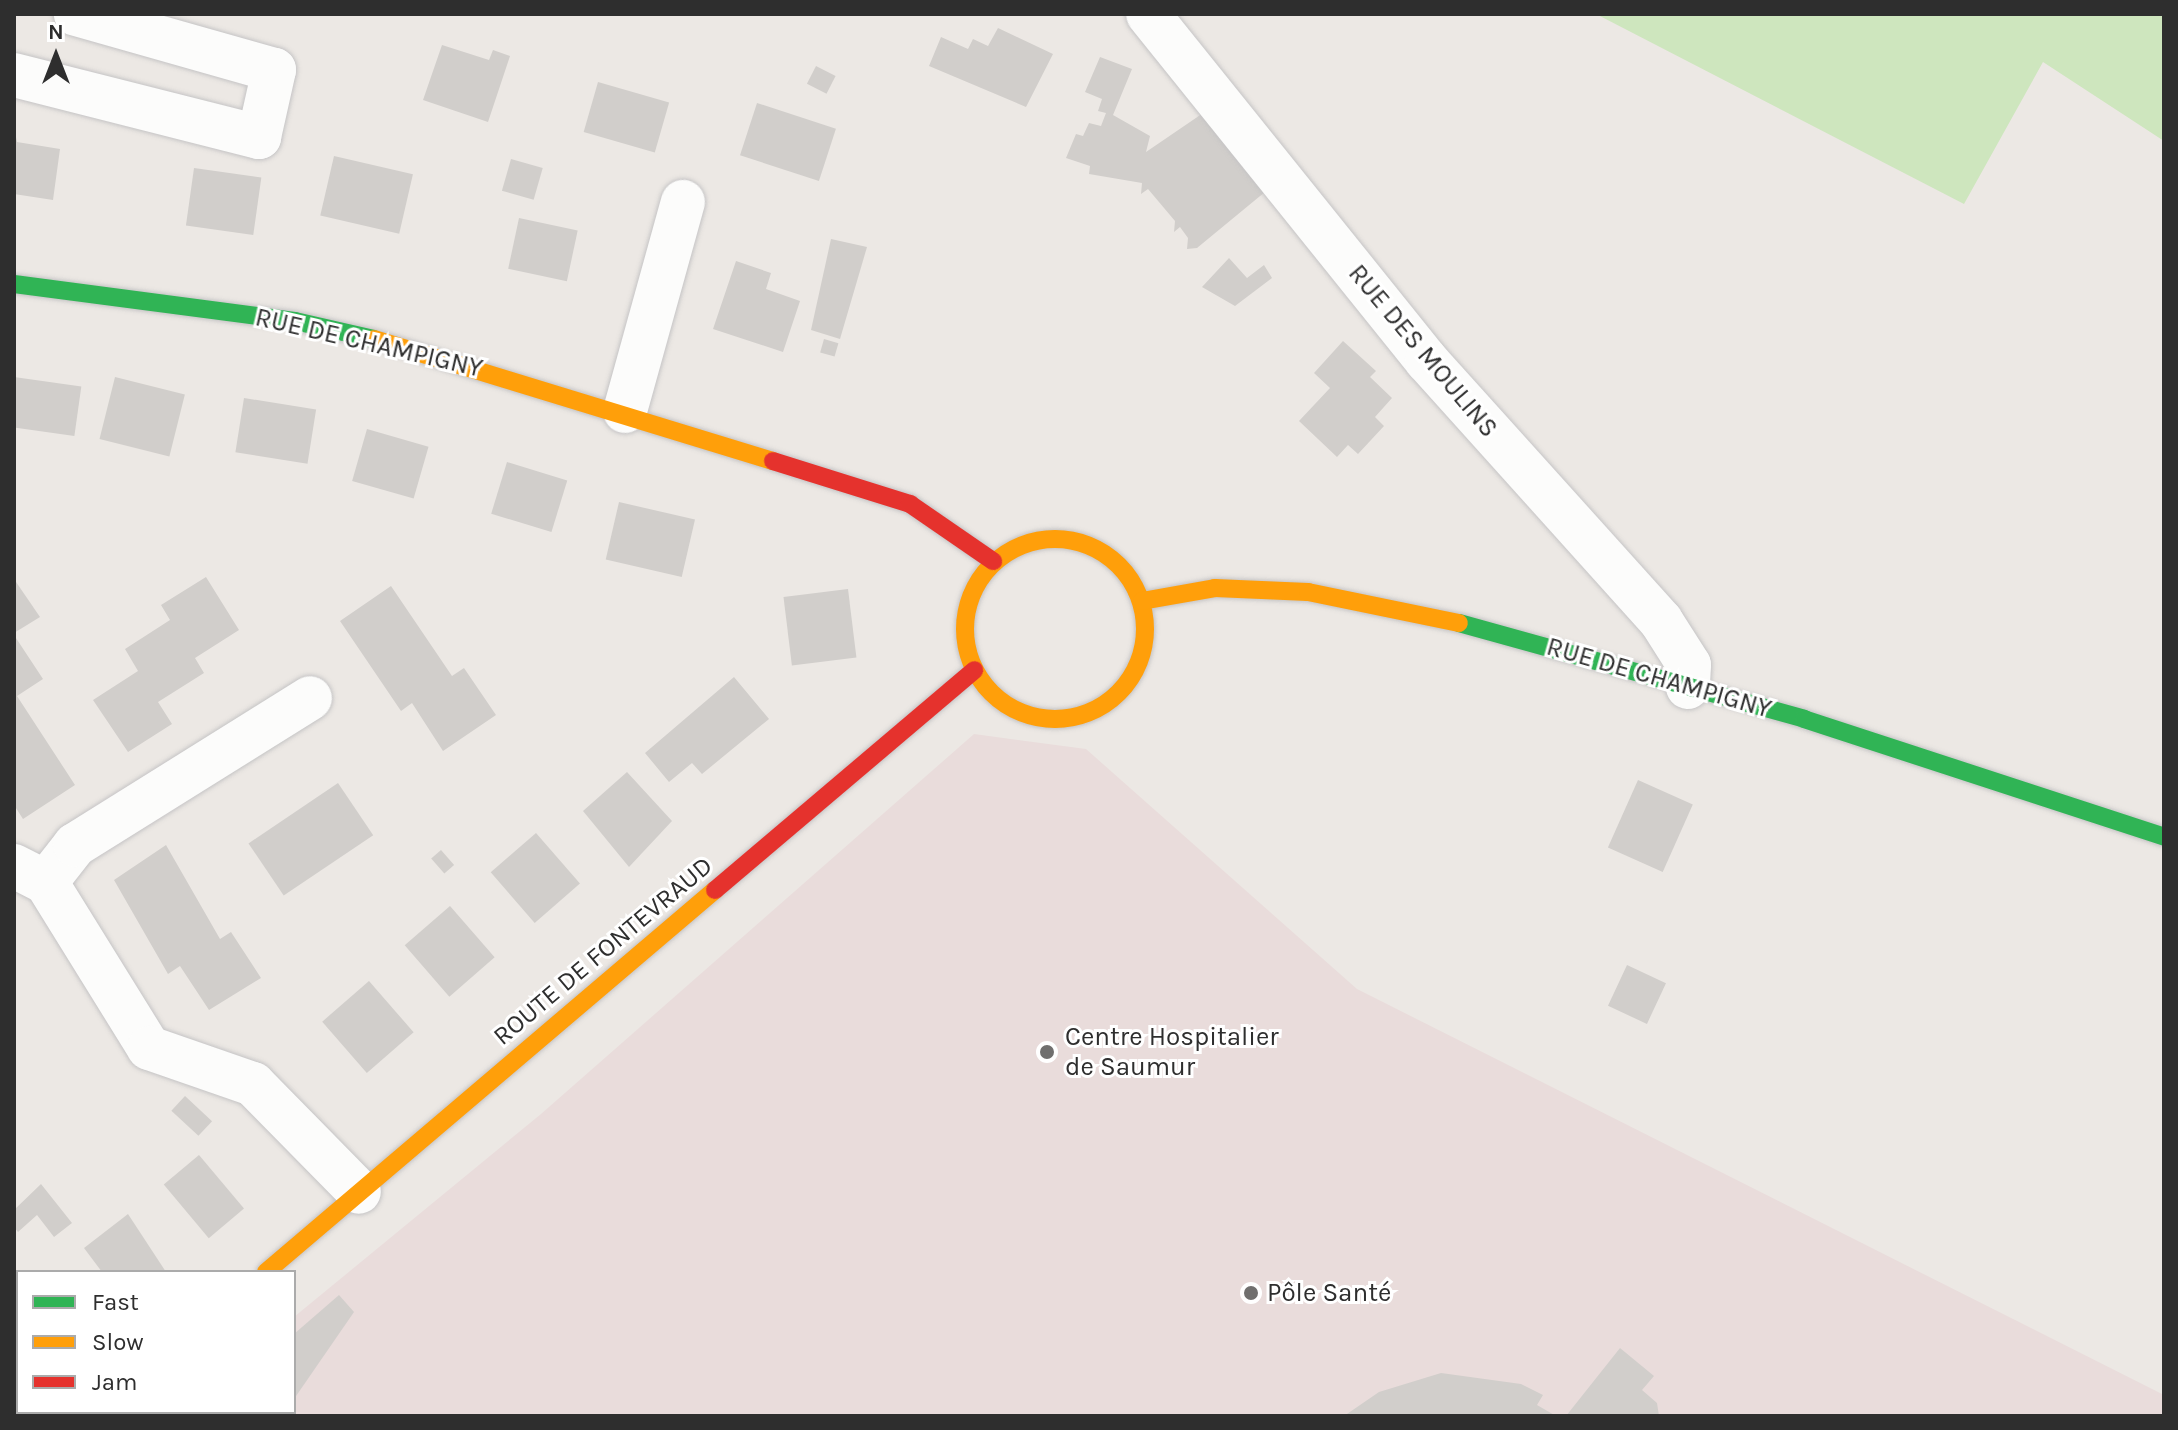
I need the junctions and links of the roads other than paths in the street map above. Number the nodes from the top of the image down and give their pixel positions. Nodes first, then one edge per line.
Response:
1 (76, 14) edge
2 (1148, 14) edge
3 (14, 75) edge
4 (683, 202) dead end
5 (14, 284) edge
6 (625, 411) junction
7 (993, 561) junction
8 (1142, 601) junction
9 (974, 670) junction
10 (1688, 687) junction
11 (310, 698) dead end
12 (2164, 837) edge
13 (30, 874) edge
14 (359, 1192) junction
15 (268, 1270) edge

1 - 3 street
2 - 10 street, RUE DES MOULINS
4 - 6 street
5 - 6 street, RUE DE CHAMPIGNY
6 - 7 street, RUE DE CHAMPIGNY
7 - 8 street
7 - 9 street
8 - 9 street
8 - 10 street, RUE DE CHAMPIGNY
9 - 14 street, ROUTE DE FONTEVRAUD
10 - 12 street, RUE DE CHAMPIGNY
11 - 13 street
13 - 14 street
14 - 15 street, ROUTE DE FONTEVRAUD

